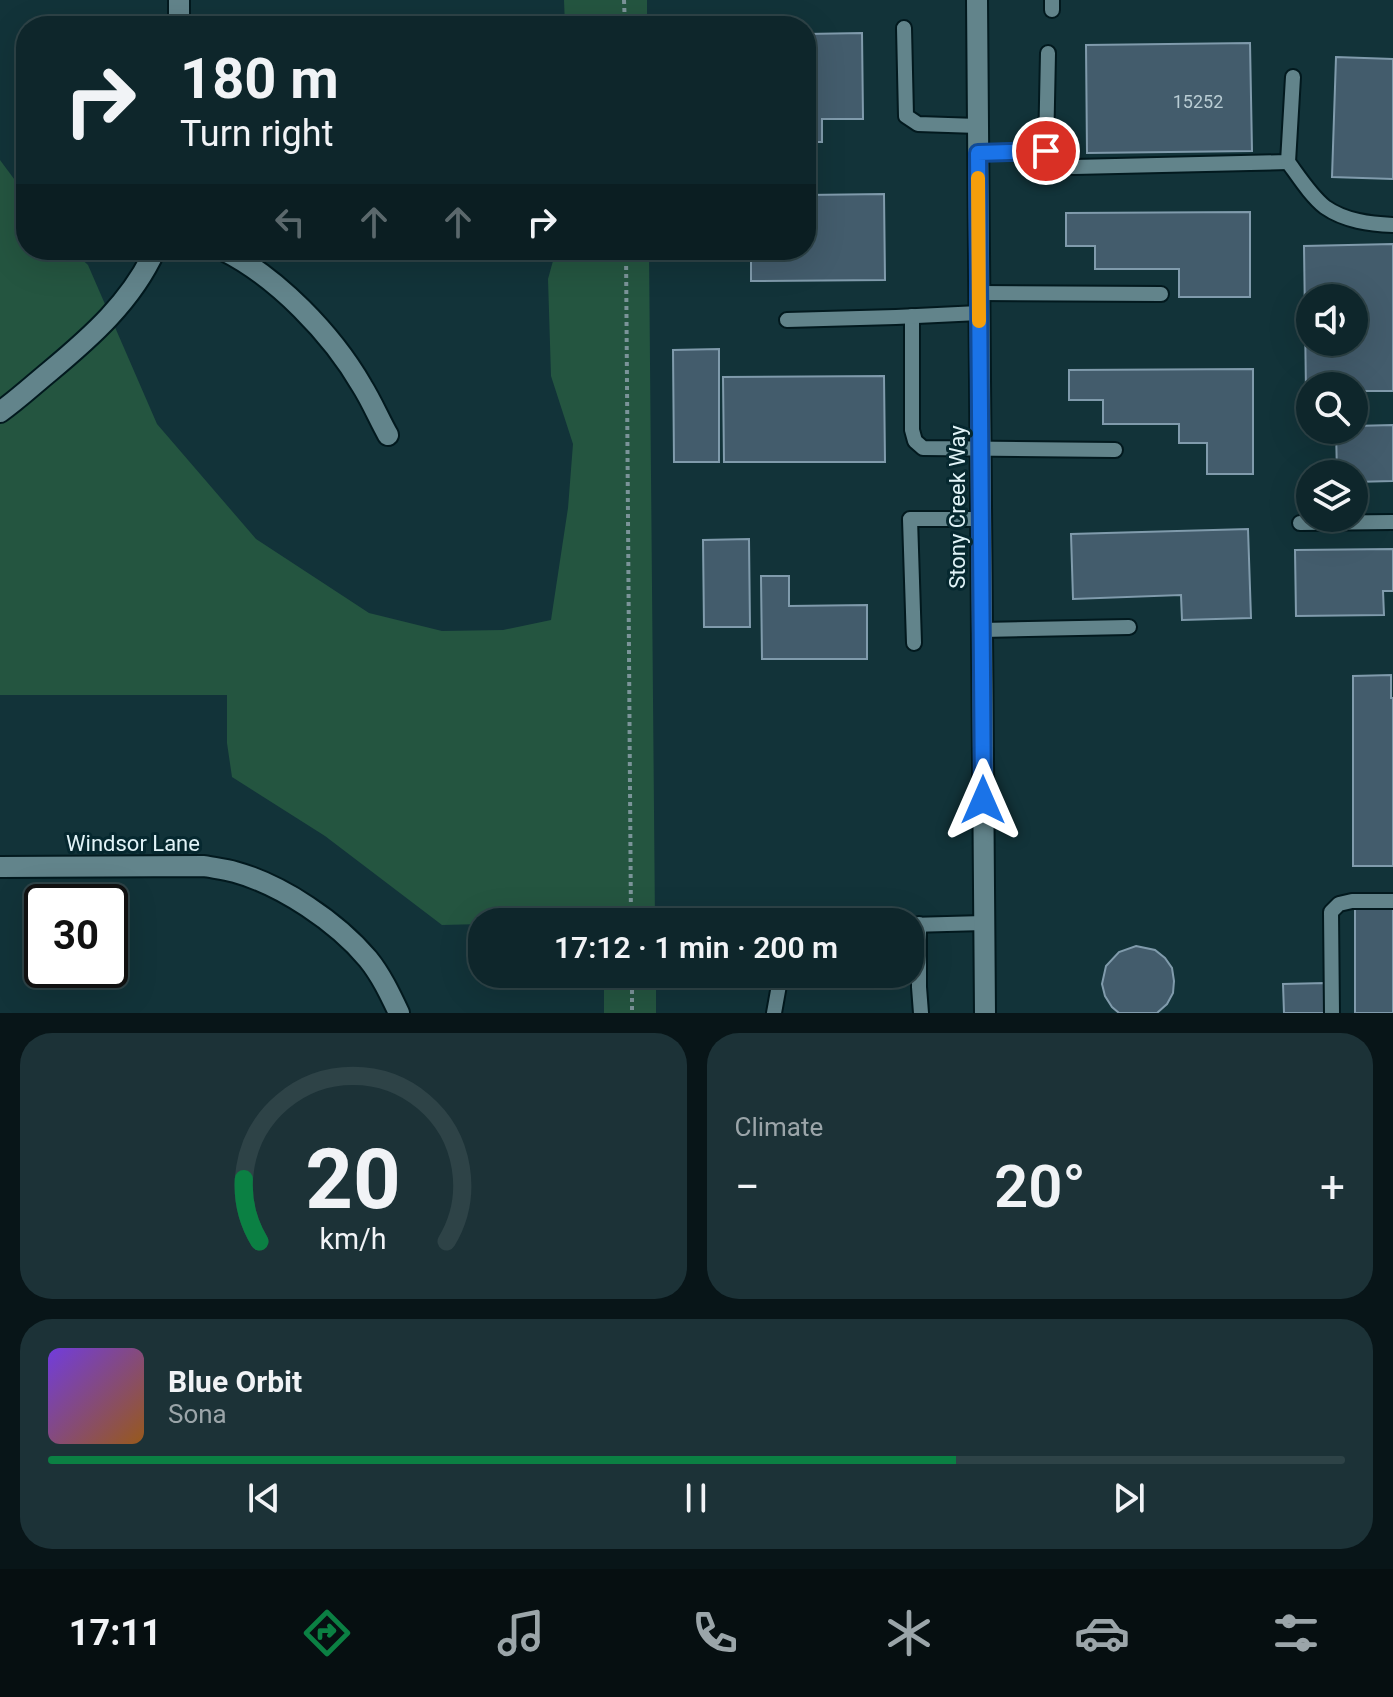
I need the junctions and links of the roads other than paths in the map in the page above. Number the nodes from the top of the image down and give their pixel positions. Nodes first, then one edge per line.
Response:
1 (977, 0) edge
2 (904, 28) dead end
3 (1048, 53) dead end
4 (1293, 77) dead end
5 (978, 126) junction
6 (1046, 151) junction
7 (978, 153) junction
8 (1288, 162) junction
9 (1393, 225) edge
10 (149, 260) edge
11 (240, 260) edge
12 (1161, 294) dead end
13 (979, 303) junction
14 (912, 316) junction
15 (787, 320) dead end
16 (0, 412) edge
17 (388, 435) dead end
18 (980, 448) junction
19 (1115, 450) dead end
20 (981, 519) junction
21 (1368, 522) edge
22 (1393, 522) edge
23 (1129, 627) dead end
24 (982, 630) junction
25 (914, 643) dead end
26 (0, 867) edge
27 (1393, 901) edge
28 (984, 923) junction
29 (924, 924) edge
30 (778, 988) edge
31 (919, 988) edge
32 (399, 1013) edge
33 (774, 1013) edge
34 (921, 1013) edge
35 (985, 1013) edge
36 (1332, 1013) edge

1 - 5 street, Stony Creek Way
2 - 5 lane
3 - 6 lane
4 - 8 lane
5 - 7 street, Stony Creek Way
6 - 7 lane
6 - 8 lane
7 - 13 street, Stony Creek Way
8 - 9 lane
10 - 16 street
11 - 17 street
12 - 13 lane
13 - 14 lane
13 - 18 street, Stony Creek Way
14 - 15 lane
14 - 18 lane
18 - 19 lane
18 - 20 street, Stony Creek Way
20 - 24 street, Stony Creek Way
20 - 25 lane
21 - 22 lane
23 - 24 lane
24 - 28 street, Stony Creek Way
26 - 32 street, Windsor Lane
27 - 36 lane
28 - 29 lane
28 - 35 street, Stony Creek Way
30 - 33 lane
31 - 34 lane

